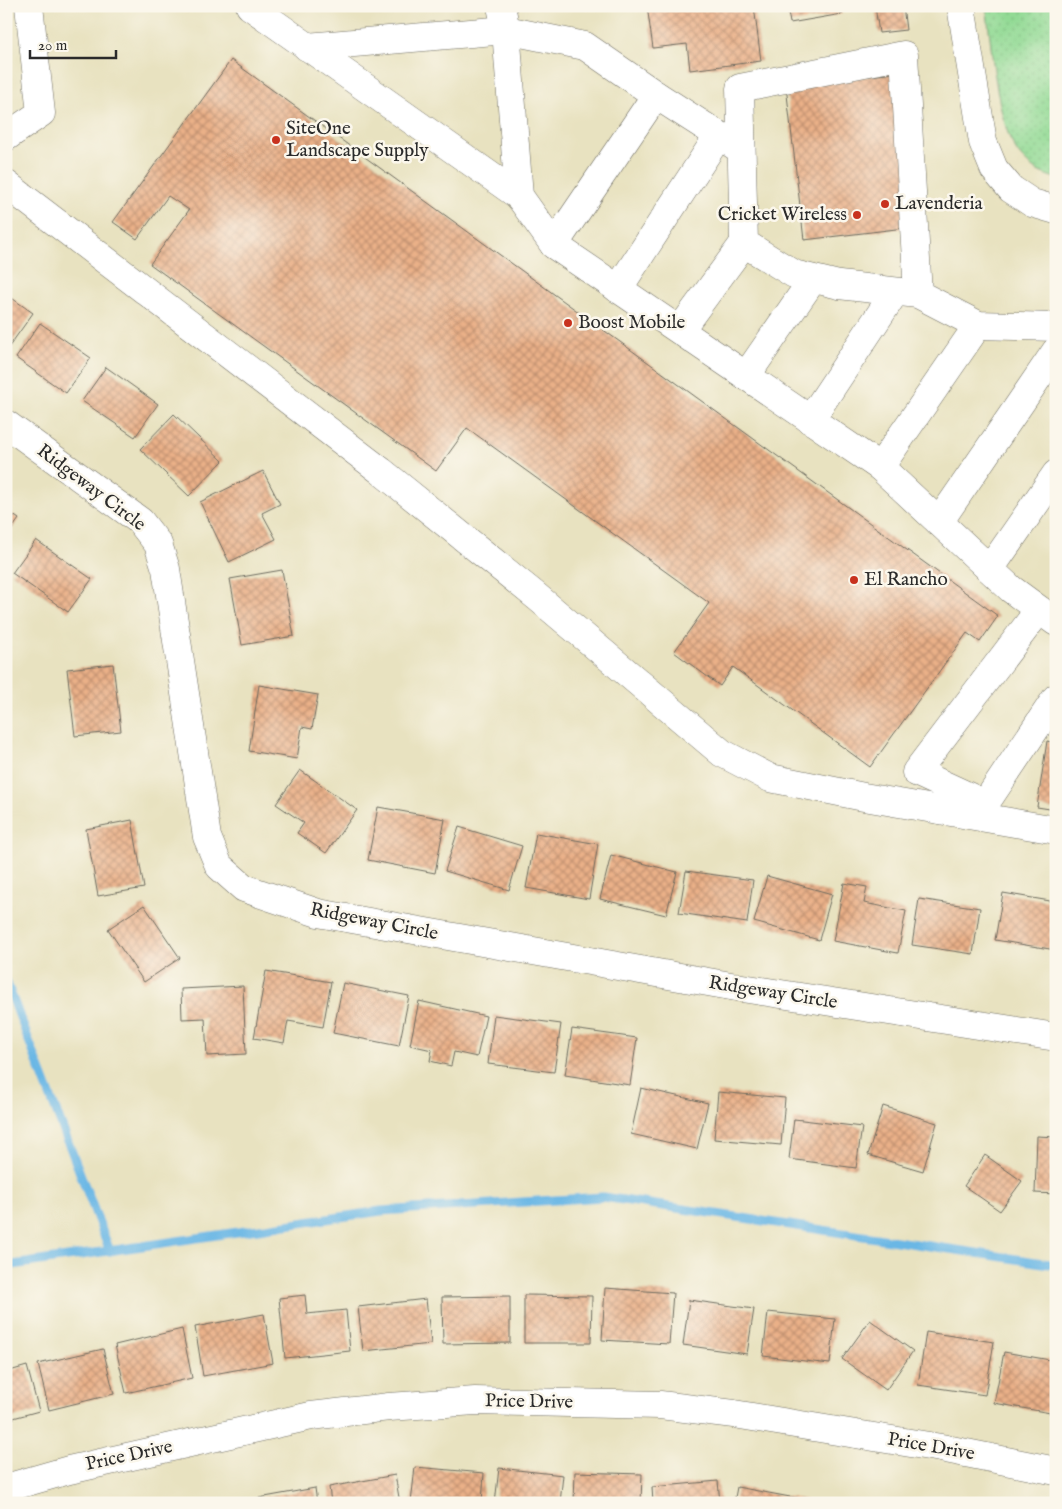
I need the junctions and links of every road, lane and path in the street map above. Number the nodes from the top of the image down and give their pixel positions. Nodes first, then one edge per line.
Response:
1 (29, 6) edge
2 (961, 6) edge
3 (257, 9) edge
4 (503, 18) edge
5 (307, 47) junction
6 (656, 96) junction
7 (6, 137) edge
8 (730, 142) junction
9 (6, 184) edge
10 (519, 196) junction
11 (1056, 210) edge
12 (744, 243) junction
13 (554, 245) junction
14 (813, 279) junction
15 (618, 289) junction
16 (907, 293) junction
17 (978, 326) junction
18 (1056, 327) edge
19 (680, 330) junction
20 (1056, 351) edge
21 (746, 376) junction
22 (810, 420) junction
23 (6, 424) edge
24 (880, 467) junction
25 (1056, 474) edge
26 (939, 522) junction
27 (990, 570) junction
28 (1051, 616) edge
29 (1056, 698) edge
30 (1056, 830) edge
31 (1056, 1036) edge
32 (1056, 1471) edge
33 (6, 1488) edge

1 - 7 street
2 - 11 street
3 - 5 street
4 - 5 street
4 - 6 street
4 - 10 street
5 - 10 street
6 - 8 street
6 - 13 street
8 - 12 street
8 - 15 street
8 - 16 street
9 - 30 street
10 - 13 street
12 - 14 street
12 - 19 street
13 - 15 street
14 - 16 street
14 - 21 street
15 - 19 street
16 - 17 street
16 - 22 street
17 - 18 street
17 - 24 street
19 - 21 street
20 - 26 street
21 - 22 street
22 - 24 street
23 - 31 street, Ridgeway Circle
24 - 26 street
25 - 27 street
26 - 27 street
27 - 28 street
28 - 29 street
32 - 33 street, Price Drive

